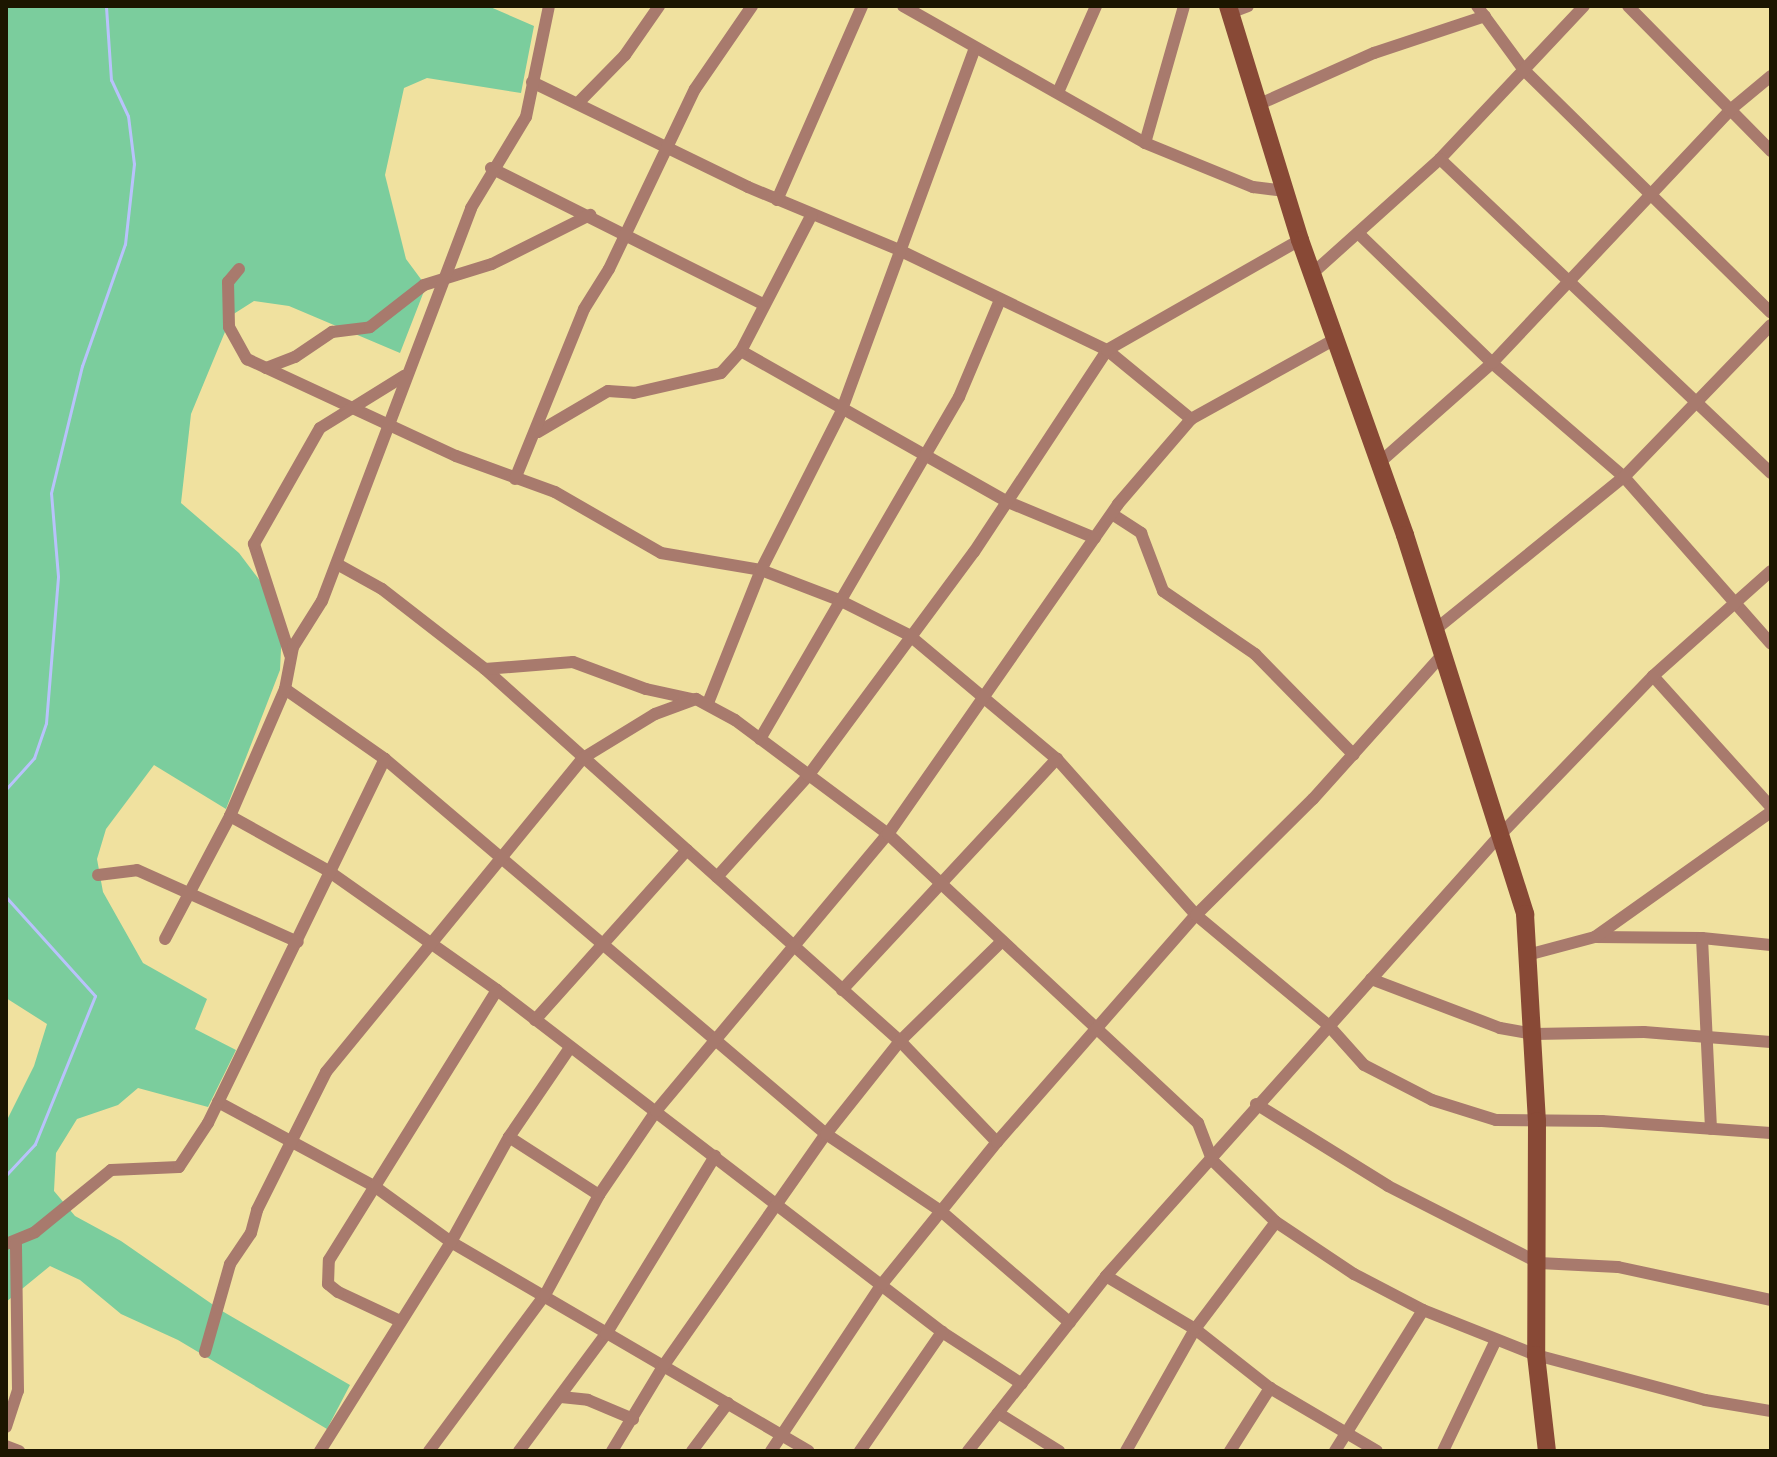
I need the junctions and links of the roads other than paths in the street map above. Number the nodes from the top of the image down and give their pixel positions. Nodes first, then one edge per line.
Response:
1 (549, 6) edge
2 (659, 6) edge
3 (752, 6) edge
4 (862, 6) edge
5 (903, 6) edge
6 (1096, 6) edge
7 (1184, 6) edge
8 (1248, 6) edge
9 (1584, 6) edge
10 (1628, 6) edge
11 (1229, 9) edge
12 (1481, 11) edge
13 (975, 48) junction
14 (1524, 70) junction
15 (1771, 76) edge
16 (532, 82) junction
17 (1059, 90) junction
18 (579, 102) junction
19 (1262, 103) junction
20 (1730, 110) junction
21 (1145, 143) junction
22 (666, 146) junction
23 (1771, 151) edge
24 (1440, 159) junction
25 (491, 168) junction
26 (1284, 191) junction
27 (1653, 192) junction
28 (777, 200) junction
29 (812, 214) junction
30 (590, 215) junction
31 (623, 231) junction
32 (1358, 233) junction
33 (1300, 240) junction
34 (899, 250) junction
35 (239, 269) dead end
36 (1314, 272) junction
37 (441, 278) junction
38 (1568, 279) junction
39 (1000, 300) junction
40 (761, 303) junction
41 (1771, 313) edge
42 (1771, 325) edge
43 (1337, 338) junction
44 (1107, 350) junction
45 (741, 351) junction
46 (1492, 363) junction
47 (266, 368) junction
48 (404, 376) junction
49 (1698, 403) junction
50 (355, 407) junction
51 (841, 412) junction
52 (1191, 419) junction
53 (391, 425) junction
54 (538, 432) junction
55 (924, 454) junction
56 (1379, 463) junction
57 (1771, 473) edge
58 (1624, 477) junction
59 (515, 479) junction
60 (1008, 502) junction
61 (1112, 514) junction
62 (1095, 538) junction
63 (337, 564) junction
64 (761, 570) junction
65 (1771, 571) edge
66 (839, 600) junction
67 (1735, 602) junction
68 (1436, 629) junction
69 (909, 635) junction
70 (1771, 644) edge
71 (1444, 653) junction
72 (290, 655) junction
73 (485, 669) junction
74 (1653, 676) junction
75 (285, 689) junction
76 (983, 697) junction
77 (702, 701) junction
78 (760, 739) junction
79 (1354, 755) junction
80 (583, 758) junction
81 (385, 759) junction
82 (1057, 759) junction
83 (808, 776) junction
84 (1771, 810) edge
85 (230, 816) junction
86 (1502, 833) junction
87 (888, 834) junction
88 (687, 850) junction
89 (503, 856) junction
90 (327, 870) junction
91 (98, 875) dead end
92 (717, 877) junction
93 (942, 886) junction
94 (190, 894) junction
95 (1196, 915) junction
96 (1595, 937) junction
97 (1702, 938) junction
98 (165, 939) dead end
99 (1002, 941) junction
100 (298, 942) junction
101 (427, 942) junction
102 (1771, 945) edge
103 (602, 947) junction
104 (794, 947) junction
105 (1531, 954) junction
106 (1371, 979) junction
107 (497, 990) junction
108 (842, 990) junction
109 (535, 1020) junction
110 (1329, 1026) junction
111 (1098, 1029) junction
112 (1534, 1034) junction
113 (1704, 1037) junction
114 (714, 1038) junction
115 (900, 1041) junction
116 (1771, 1042) edge
117 (569, 1049) junction
118 (218, 1102) junction
119 (1256, 1104) junction
120 (656, 1111) junction
121 (1537, 1121) junction
122 (1711, 1129) junction
123 (1771, 1133) edge
124 (826, 1134) junction
125 (509, 1137) junction
126 (290, 1142) junction
127 (997, 1142) junction
128 (715, 1156) junction
129 (1212, 1160) junction
130 (374, 1186) junction
131 (599, 1195) junction
132 (777, 1202) junction
133 (942, 1212) junction
134 (1276, 1222) junction
135 (451, 1242) junction
136 (11, 1244) edge
137 (1539, 1263) junction
138 (1106, 1276) junction
139 (882, 1284) junction
140 (545, 1295) junction
141 (1771, 1300) edge
142 (1423, 1310) junction
143 (400, 1321) junction
144 (1070, 1323) junction
145 (1195, 1329) junction
146 (942, 1332) junction
147 (606, 1334) junction
148 (1495, 1342) junction
149 (205, 1352) dead end
150 (1536, 1355) junction
151 (664, 1365) junction
152 (12, 1382) edge
153 (1022, 1384) junction
154 (1270, 1388) junction
155 (561, 1397) junction
156 (728, 1403) junction
157 (1771, 1411) edge
158 (998, 1413) junction
159 (633, 1419) junction
160 (6, 1427) edge
161 (1347, 1432) junction
162 (781, 1434) junction
163 (6, 1446) edge
164 (19, 1451) edge
165 (320, 1451) edge
166 (429, 1451) edge
167 (519, 1451) edge
168 (612, 1451) edge
169 (692, 1451) edge
170 (771, 1451) edge
171 (808, 1451) edge
172 (860, 1451) edge
173 (968, 1451) edge
174 (1059, 1451) edge
175 (1126, 1451) edge
176 (1230, 1451) edge
177 (1335, 1451) edge
178 (1377, 1451) edge
179 (1443, 1451) edge
180 (1548, 1451) edge

1 - 16 street
2 - 18 street
3 - 22 street
4 - 28 street
5 - 13 street
6 - 17 street
7 - 21 street
8 - 11 street
9 - 14 street
10 - 20 street
11 - 19 street
12 - 14 street
12 - 19 street
13 - 17 street
13 - 34 street
14 - 24 street
14 - 27 street
15 - 20 street
16 - 18 street
16 - 25 street
17 - 21 street
18 - 22 street
19 - 26 street
20 - 23 street
20 - 27 street
21 - 26 street
22 - 28 street
22 - 31 street
24 - 32 street
24 - 38 street
25 - 30 street
25 - 37 street
26 - 33 street
27 - 38 street
27 - 41 street
28 - 29 street
29 - 34 street
29 - 40 street
30 - 31 street
30 - 37 street
31 - 40 street
31 - 54 street
32 - 36 street
32 - 46 street
33 - 36 street
33 - 44 street
34 - 39 street
34 - 51 street
35 - 47 street
36 - 43 street
37 - 47 street
37 - 48 street
38 - 46 street
38 - 49 street
39 - 44 street
39 - 55 street
40 - 45 street
42 - 49 street
43 - 52 street
43 - 56 street
44 - 52 street
44 - 60 street
45 - 51 street
45 - 54 street
46 - 56 street
46 - 58 street
47 - 50 street
48 - 50 street
48 - 53 street
49 - 57 street
49 - 58 street
50 - 53 street
50 - 72 street
51 - 55 street
51 - 64 street
52 - 61 street
53 - 59 street
53 - 63 street
54 - 59 street
55 - 60 street
55 - 66 street
56 - 68 street
58 - 67 street
58 - 68 street
59 - 64 street
60 - 62 street
60 - 69 street
61 - 62 street
61 - 79 street
62 - 76 street
63 - 72 street
63 - 73 street
64 - 66 street
64 - 77 street
65 - 67 street
66 - 69 street
66 - 78 street
67 - 70 street
67 - 74 street
68 - 71 street
69 - 76 street
69 - 83 street
71 - 79 street
71 - 86 street
72 - 75 street
73 - 77 street
73 - 80 street
74 - 84 street
74 - 86 street
75 - 81 street
75 - 85 street
76 - 82 street
76 - 87 street
77 - 78 street
77 - 80 street
78 - 83 street
79 - 95 street
80 - 88 street
80 - 89 street
81 - 89 street
81 - 90 street
82 - 93 street
82 - 95 street
83 - 87 street
83 - 92 street
84 - 96 street
85 - 90 street
85 - 94 street
86 - 105 street
86 - 106 street
87 - 93 street
87 - 104 street
88 - 92 street
88 - 103 street
89 - 101 street
89 - 103 street
90 - 100 street
90 - 101 street
91 - 94 street
92 - 104 street
93 - 99 street
93 - 108 street
94 - 98 street
94 - 100 street
95 - 110 street
95 - 111 street
96 - 97 street
96 - 105 street
97 - 102 street
97 - 113 street
99 - 111 street
99 - 115 street
100 - 118 street
101 - 107 street
101 - 126 street
103 - 109 street
103 - 114 street
104 - 108 street
104 - 114 street
105 - 112 street
106 - 110 street
106 - 112 street
107 - 109 street
107 - 130 street
108 - 115 street
109 - 117 street
110 - 119 street
110 - 121 street
111 - 127 street
111 - 129 street
112 - 113 street
112 - 121 street
113 - 116 street
113 - 122 street
114 - 120 street
114 - 124 street
115 - 124 street
115 - 127 street
117 - 120 street
117 - 125 street
118 - 126 street
118 - 136 street
119 - 129 street
119 - 137 street
120 - 128 street
120 - 131 street
121 - 122 street
121 - 137 street
122 - 123 street
124 - 132 street
124 - 133 street
125 - 131 street
125 - 135 street
126 - 130 street
126 - 149 street
127 - 133 street
128 - 132 street
128 - 147 street
129 - 134 street
129 - 138 street
130 - 135 street
130 - 143 street
131 - 140 street
132 - 139 street
132 - 151 street
133 - 139 street
133 - 144 street
134 - 142 street
134 - 145 street
135 - 140 street
135 - 143 street
136 - 152 street
137 - 141 street
137 - 150 street
138 - 144 street
138 - 145 street
139 - 146 street
139 - 162 street
140 - 147 street
140 - 166 street
142 - 148 street
142 - 161 street
143 - 165 street
144 - 153 street
145 - 154 street
145 - 175 street
146 - 153 street
146 - 172 street
147 - 151 street
147 - 155 street
148 - 150 street
148 - 179 street
150 - 157 street
150 - 180 street
151 - 156 street
151 - 159 street
152 - 160 street
153 - 158 street
154 - 161 street
154 - 176 street
155 - 159 street
155 - 167 street
156 - 162 street
156 - 169 street
158 - 173 street
158 - 174 street
159 - 168 street
161 - 177 street
161 - 178 street
162 - 170 street
162 - 171 street
163 - 164 street

